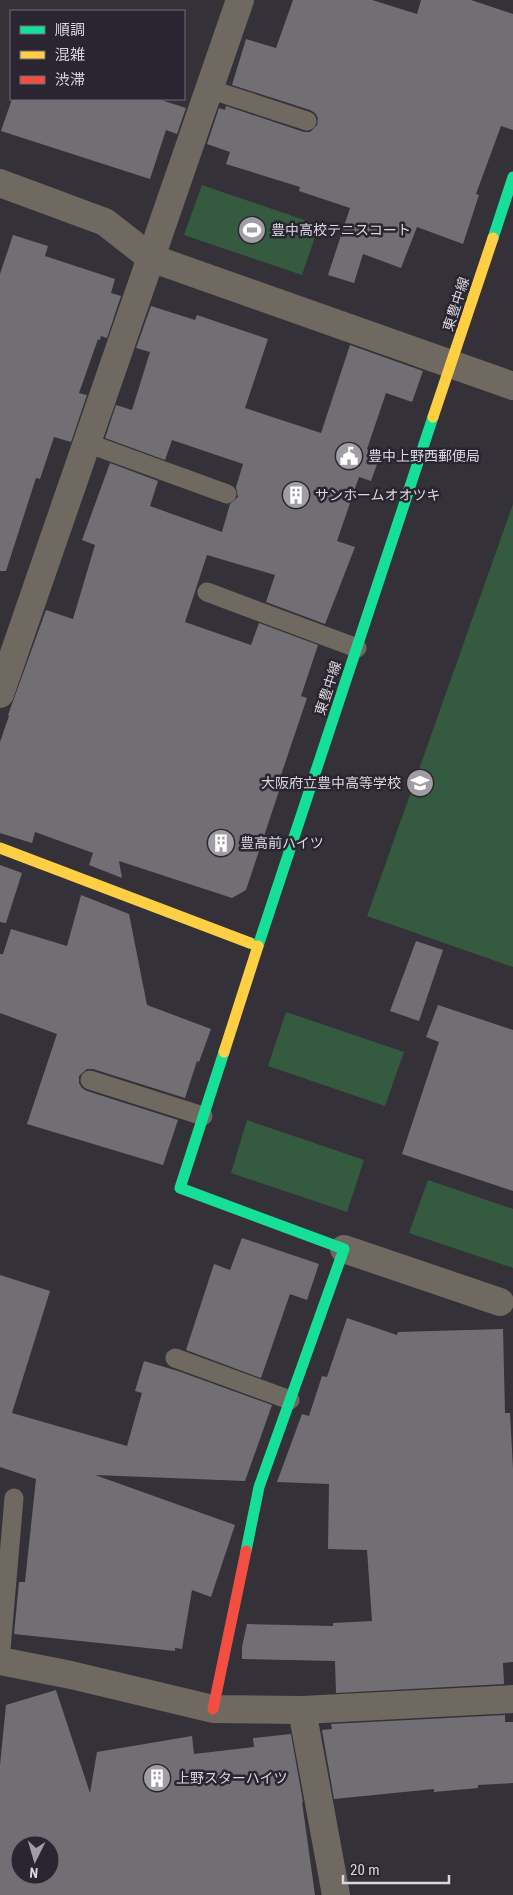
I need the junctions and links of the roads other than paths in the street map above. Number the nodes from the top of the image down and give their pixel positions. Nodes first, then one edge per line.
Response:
1 (240, 0) edge
2 (209, 89) junction
3 (308, 121) dead end
4 (513, 178) edge
5 (0, 183) edge
6 (151, 258) junction
7 (451, 365) junction
8 (513, 386) edge
9 (87, 443) junction
10 (227, 494) dead end
11 (207, 592) dead end
12 (357, 648) junction
13 (0, 694) edge
14 (0, 848) edge
15 (258, 946) junction
16 (90, 1080) dead end
17 (203, 1116) junction
18 (344, 1249) junction
19 (500, 1302) dead end
20 (175, 1358) dead end
21 (290, 1400) junction
22 (14, 1498) dead end
23 (0, 1661) edge
24 (513, 1699) edge
25 (213, 1709) junction
26 (302, 1710) junction
27 (336, 1895) edge

1 - 2 street
2 - 3 lane
2 - 6 street
4 - 7 street, 東豊中線
5 - 6 street
6 - 7 street
6 - 9 street
7 - 8 street
7 - 12 street, 東豊中線
9 - 10 lane
9 - 13 street
11 - 12 lane
12 - 15 street, 東豊中線
14 - 15 street
15 - 17 street, 東豊中線
16 - 17 lane
17 - 18 street, 東豊中線
18 - 19 street
18 - 21 street
20 - 21 lane
21 - 25 street
22 - 23 lane
23 - 25 street
24 - 26 street
25 - 26 street
26 - 27 street

